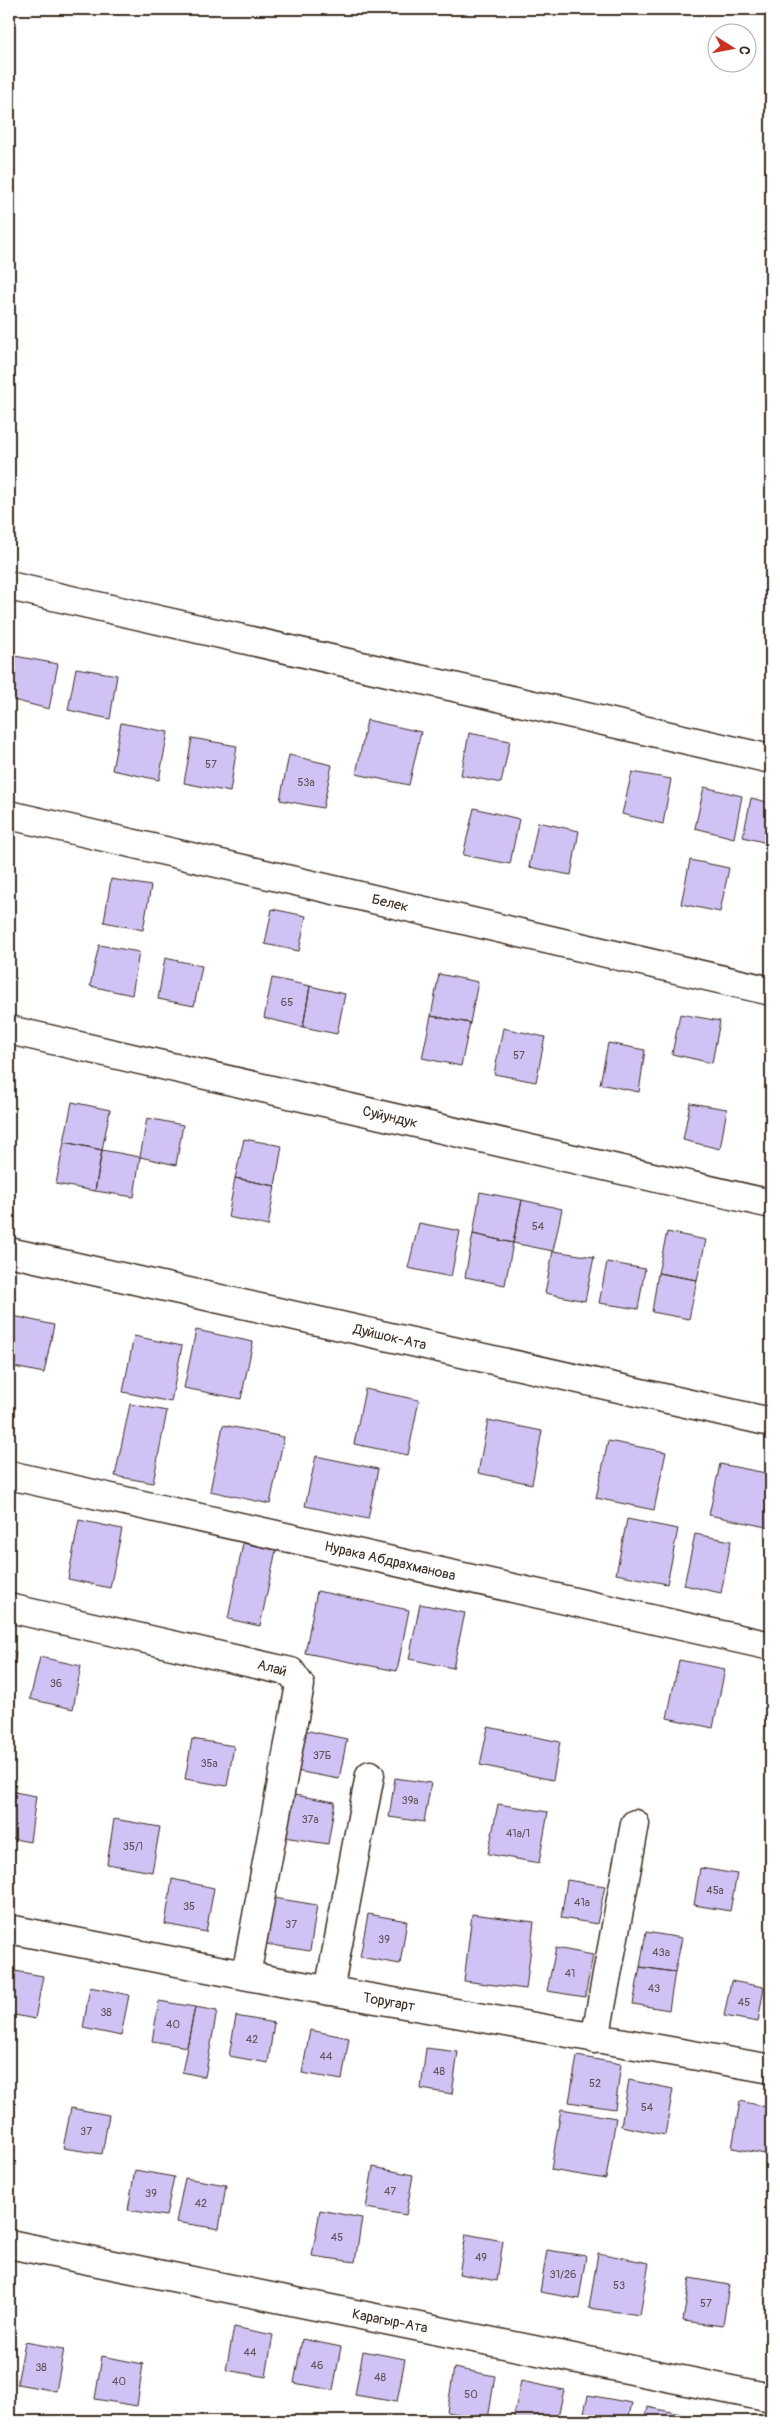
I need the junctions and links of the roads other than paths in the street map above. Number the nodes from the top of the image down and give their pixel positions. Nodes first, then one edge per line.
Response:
1 (9, 586) edge
2 (771, 759) edge
3 (9, 815) edge
4 (771, 990) edge
5 (9, 1030) edge
6 (771, 1204) edge
7 (9, 1252) edge
8 (771, 1422) edge
9 (9, 1475) edge
10 (9, 1608) edge
11 (771, 1646) edge
12 (370, 1774) dead end
13 (635, 1824) dead end
14 (9, 1929) edge
15 (246, 1975) junction
16 (329, 1991) junction
17 (595, 2039) junction
18 (771, 2069) edge
19 (9, 2244) edge
20 (771, 2398) edge

1 - 2 street
3 - 4 street, Белек
5 - 6 street, Суйундук
7 - 8 street, Дуйшок-Ата
9 - 11 street, Нурака Абдрахманова
10 - 15 street, Алай
12 - 16 street
13 - 17 street
14 - 15 street, Торугарт
15 - 16 street, Торугарт
16 - 17 street, Торугарт
17 - 18 street, Торугарт
19 - 20 street, Карагыр-Ата

